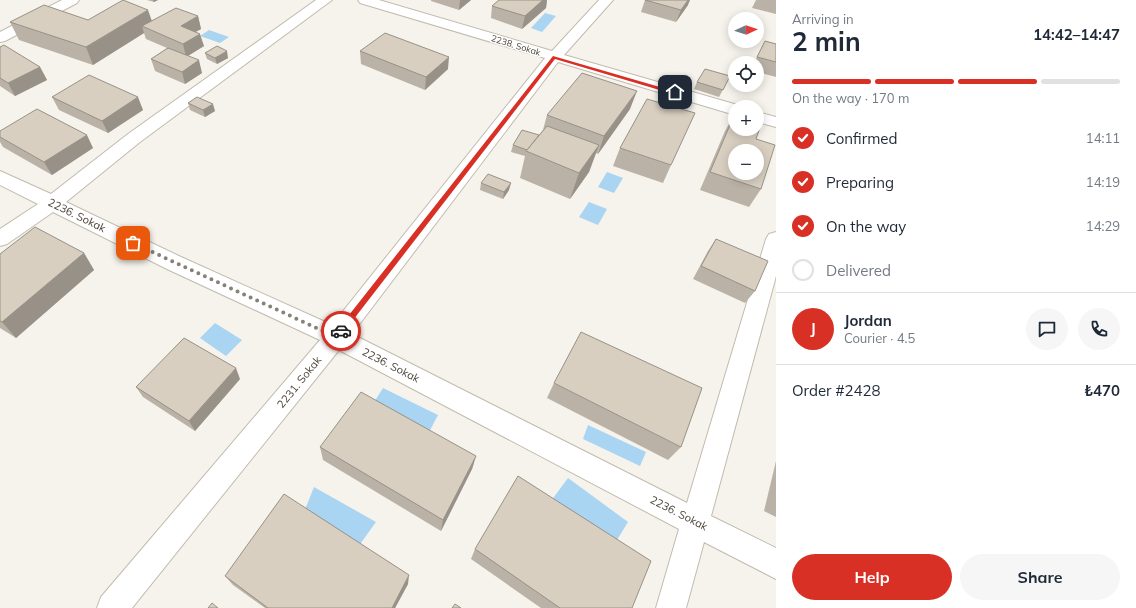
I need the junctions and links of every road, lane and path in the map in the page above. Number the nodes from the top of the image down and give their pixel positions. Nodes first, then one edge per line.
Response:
1 (72, 0) edge
2 (325, 0) edge
3 (365, 0) edge
4 (606, 0) edge
5 (0, 38) edge
6 (554, 57) junction
7 (728, 108) edge
8 (764, 119) edge
9 (776, 122) edge
10 (0, 177) edge
11 (52, 203) junction
12 (0, 239) edge
13 (776, 239) edge
14 (336, 337) junction
15 (696, 522) junction
16 (776, 564) edge
17 (112, 608) edge
18 (672, 608) edge

1 - 5 street
2 - 11 street
3 - 6 street, 2238. Sokak
4 - 6 street, 2231. Sokak
6 - 7 street, 2238. Sokak
6 - 14 street, 2231. Sokak
8 - 9 street
10 - 11 street, 2236. Sokak
11 - 12 street
11 - 14 street, 2236. Sokak
13 - 15 street
14 - 15 street, 2236. Sokak
14 - 17 street, 2231. Sokak
15 - 16 street, 2236. Sokak
15 - 18 street

